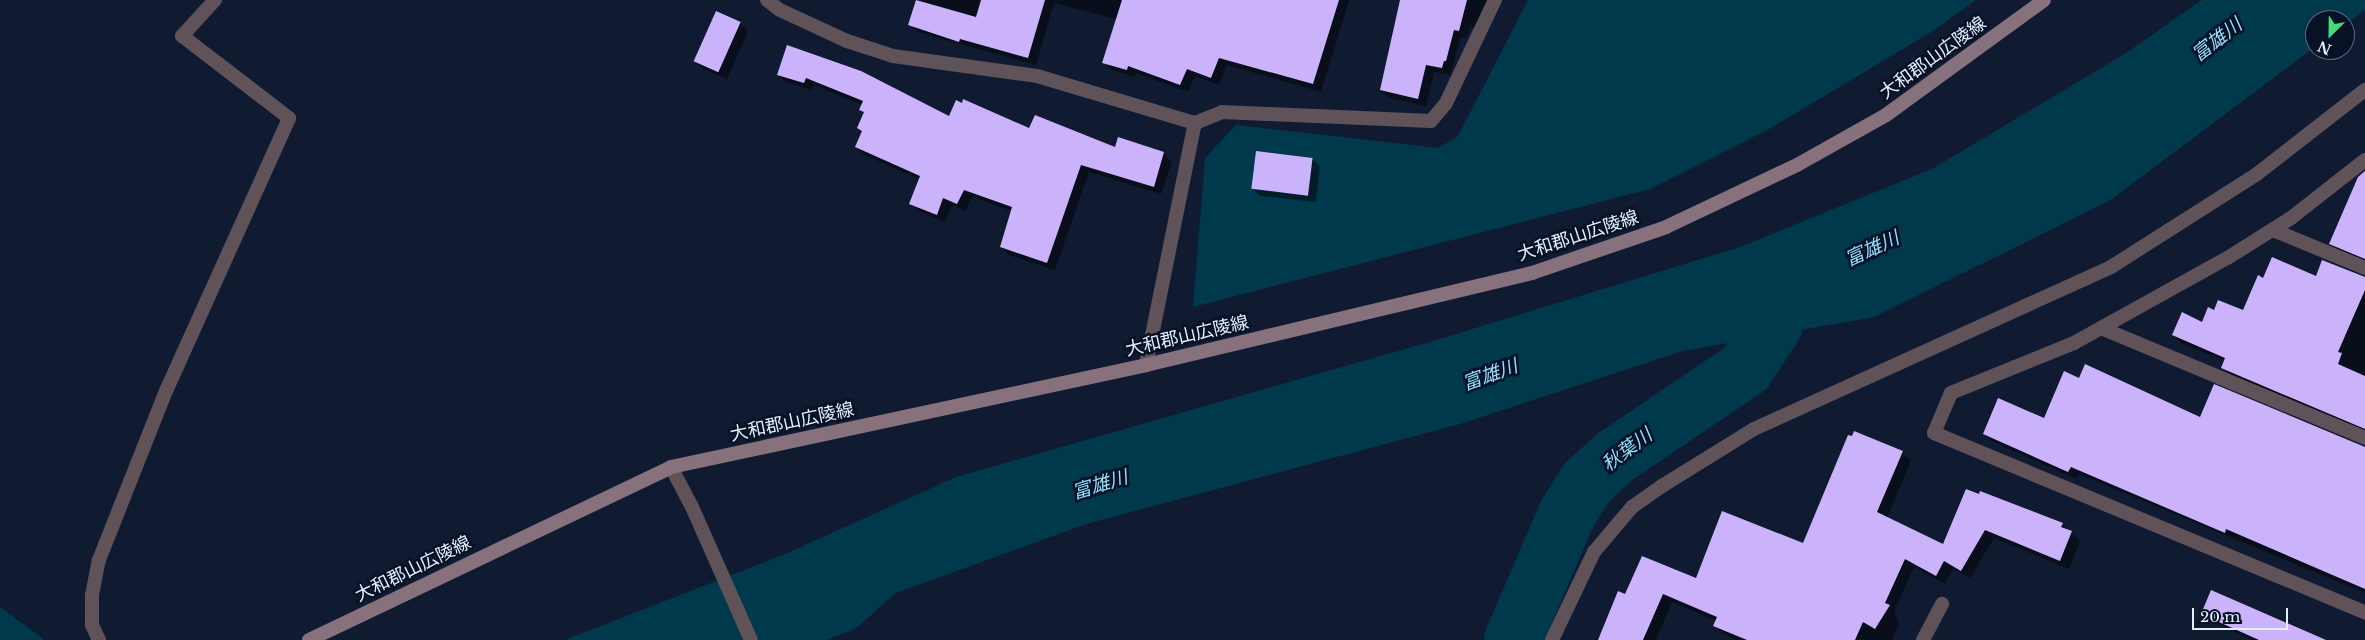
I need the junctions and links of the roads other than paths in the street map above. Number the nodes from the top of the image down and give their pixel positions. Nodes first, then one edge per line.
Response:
1 (215, 0) edge
2 (767, 0) edge
3 (1495, 0) edge
4 (2044, 0) edge
5 (2365, 90) edge
6 (1195, 123) junction
7 (2365, 160) edge
8 (2273, 230) junction
9 (2365, 268) edge
10 (2101, 328) junction
11 (1146, 365) junction
12 (2365, 438) edge
13 (671, 466) junction
14 (1942, 604) dead end
15 (2365, 612) edge
16 (99, 640) edge
17 (309, 640) edge
18 (751, 640) edge
19 (1552, 640) edge
20 (1923, 640) edge

1 - 16 street
2 - 6 street
3 - 6 street
4 - 11 main road, 大和郡山広陵線
5 - 19 street
6 - 11 street
7 - 8 street
8 - 9 street
8 - 10 street
10 - 12 street
10 - 15 street
11 - 13 main road, 大和郡山広陵線
13 - 17 main road, 大和郡山広陵線
13 - 18 street
14 - 20 street

